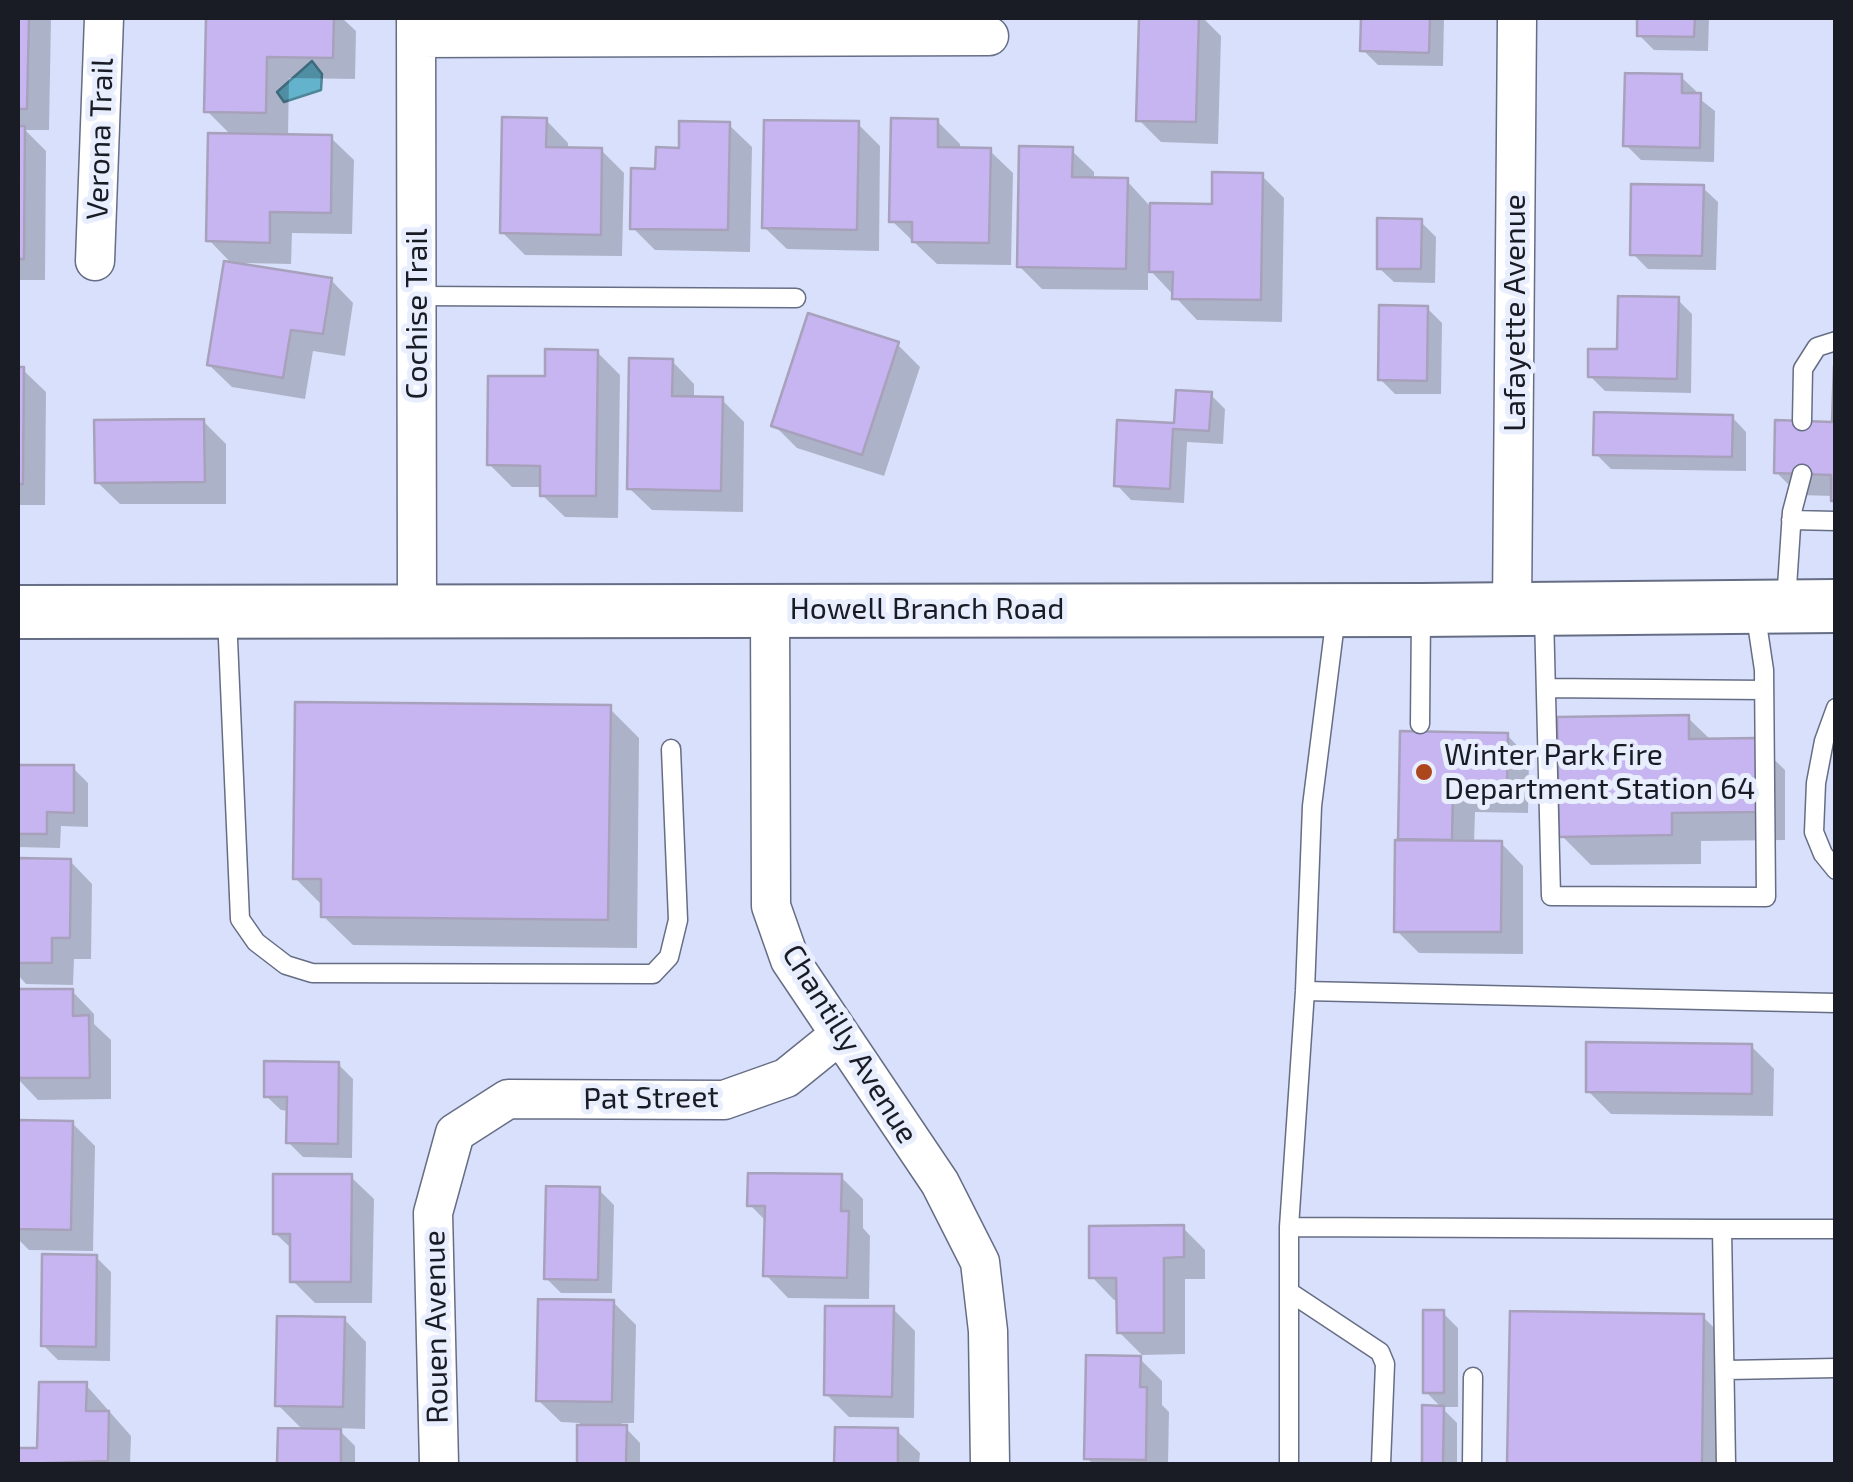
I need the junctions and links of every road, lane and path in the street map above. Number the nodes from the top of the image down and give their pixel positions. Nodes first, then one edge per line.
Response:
1 (104, 18) edge
2 (1518, 18) edge
3 (416, 28) edge
4 (989, 36) dead end
5 (95, 262) dead end
6 (416, 296) junction
7 (796, 298) dead end
8 (1836, 341) edge
9 (1802, 422) dead end
10 (1802, 474) dead end
11 (1791, 520) junction
12 (1836, 521) edge
13 (1792, 607) edge
14 (770, 609) junction
15 (1528, 609) junction
16 (417, 610) junction
17 (1337, 610) junction
18 (1421, 610) junction
19 (227, 611) junction
20 (18, 612) edge
21 (1546, 688) junction
22 (1764, 690) junction
23 (1835, 709) edge
24 (1420, 724) dead end
25 (671, 749) dead end
26 (1836, 870) edge
27 (1305, 991) junction
28 (1836, 1003) edge
29 (838, 1036) junction
30 (455, 1133) joint
31 (1289, 1228) junction
32 (1722, 1229) junction
33 (1836, 1229) edge
34 (1291, 1293) junction
35 (1836, 1368) edge
36 (1726, 1370) junction
37 (1473, 1377) dead end
38 (439, 1464) edge
39 (990, 1464) edge
40 (1289, 1464) edge
41 (1381, 1464) edge
42 (1472, 1464) edge
43 (1726, 1464) edge

1 - 5 street, Verona Trail
2 - 15 street, Lafayette Avenue
3 - 4 street
3 - 6 street, Cochise Trail
6 - 7 lane
6 - 16 street, Cochise Trail
8 - 9 lane
10 - 11 lane
11 - 12 lane
11 - 13 lane
13 - 15 main road, Howell Branch Road
13 - 22 lane
14 - 16 main road, Howell Branch Road
14 - 17 main road, Howell Branch Road
14 - 29 street, Chantilly Avenue
15 - 18 main road, Howell Branch Road
15 - 21 lane
16 - 19 main road, Howell Branch Road
17 - 18 main road, Howell Branch Road
17 - 27 lane
18 - 24 lane
19 - 20 main road, Howell Branch Road
19 - 25 lane
21 - 22 lane
21 - 22 lane
23 - 26 lane
27 - 28 lane
27 - 31 lane
29 - 30 street, Pat Street
29 - 39 street, Chantilly Avenue
30 - 38 street, Rouen Avenue
31 - 32 lane
31 - 34 lane
32 - 33 lane
32 - 36 lane
34 - 40 lane
34 - 41 lane
35 - 36 lane
36 - 43 lane
37 - 42 lane

